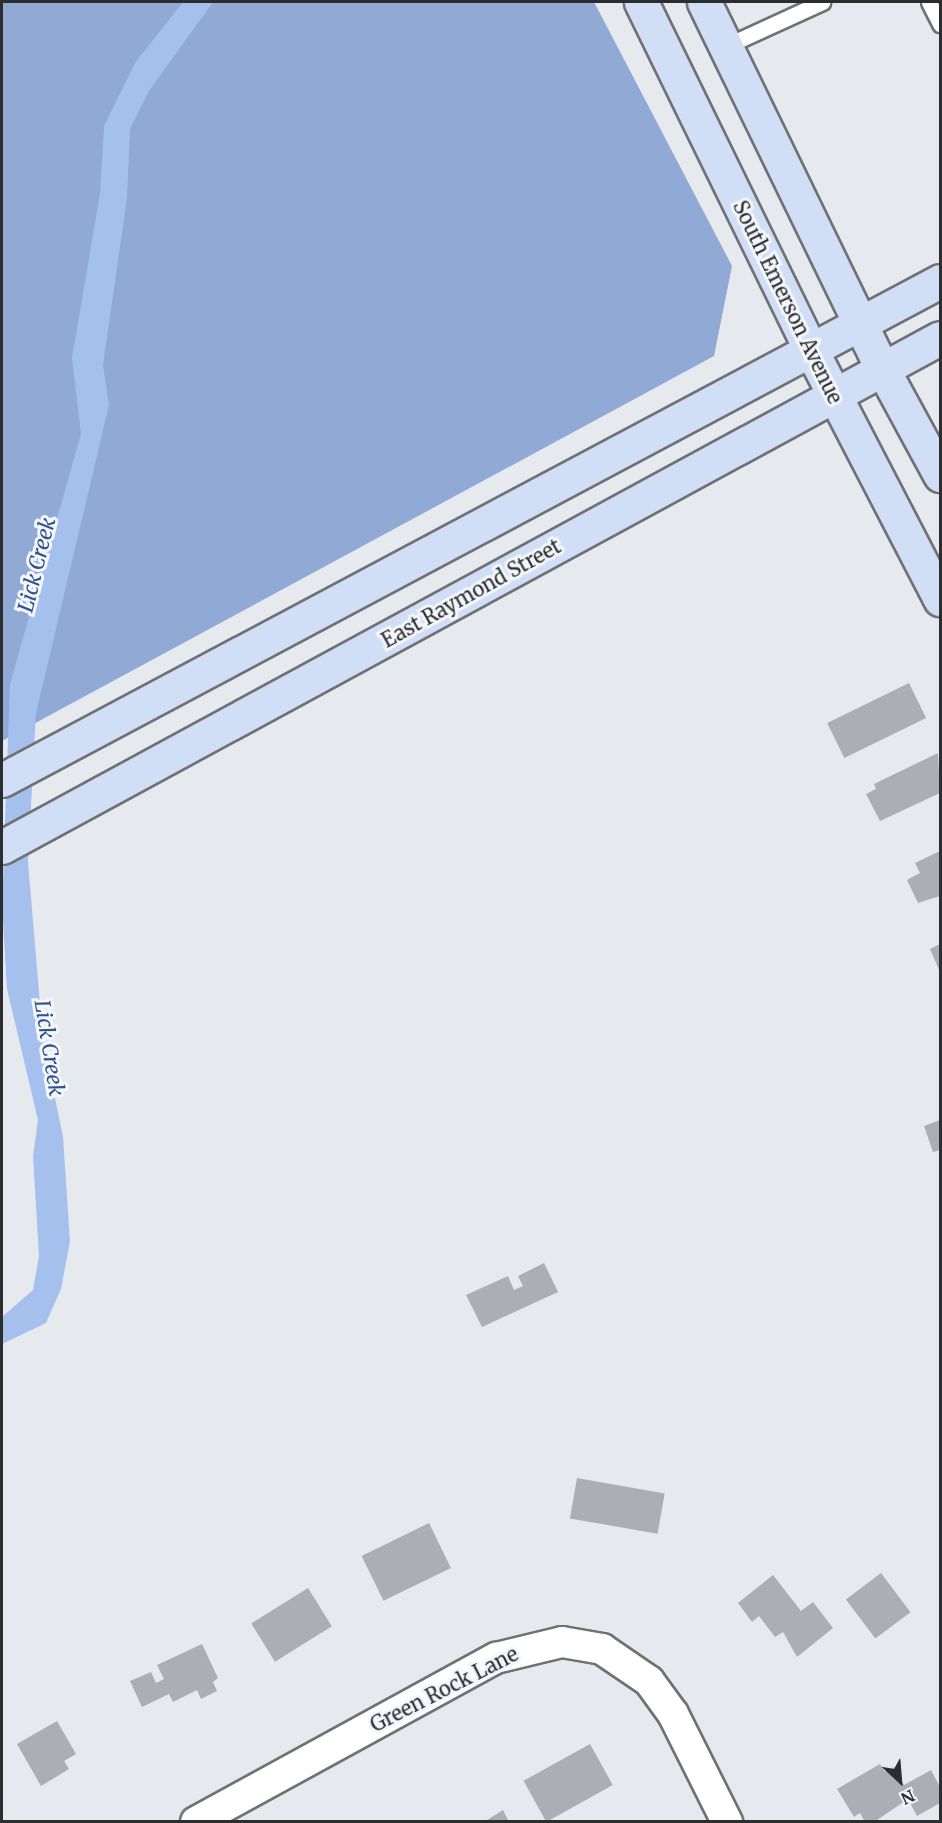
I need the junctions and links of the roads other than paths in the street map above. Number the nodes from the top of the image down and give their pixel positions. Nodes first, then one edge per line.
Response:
1 (641, 2) edge
2 (704, 2) edge
3 (822, 2) edge
4 (929, 2) edge
5 (940, 24) edge
6 (726, 46) junction
7 (940, 280) edge
8 (860, 324) junction
9 (940, 338) edge
10 (810, 348) junction
11 (882, 368) junction
12 (834, 394) junction
13 (940, 474) edge
14 (940, 599) edge
15 (2, 780) edge
16 (2, 847) edge
17 (196, 1821) edge
18 (727, 1821) edge

1 - 10 main road, South Emerson Avenue
2 - 6 main road
3 - 6 lane
4 - 5 lane
6 - 8 main road
7 - 8 main road
8 - 10 main road
8 - 11 main road
9 - 11 main road, East Raymond Street
10 - 12 main road, South Emerson Avenue
10 - 15 main road
11 - 12 main road, East Raymond Street
11 - 13 main road
12 - 14 main road, South Emerson Avenue
12 - 16 main road, East Raymond Street
17 - 18 street, Green Rock Lane

